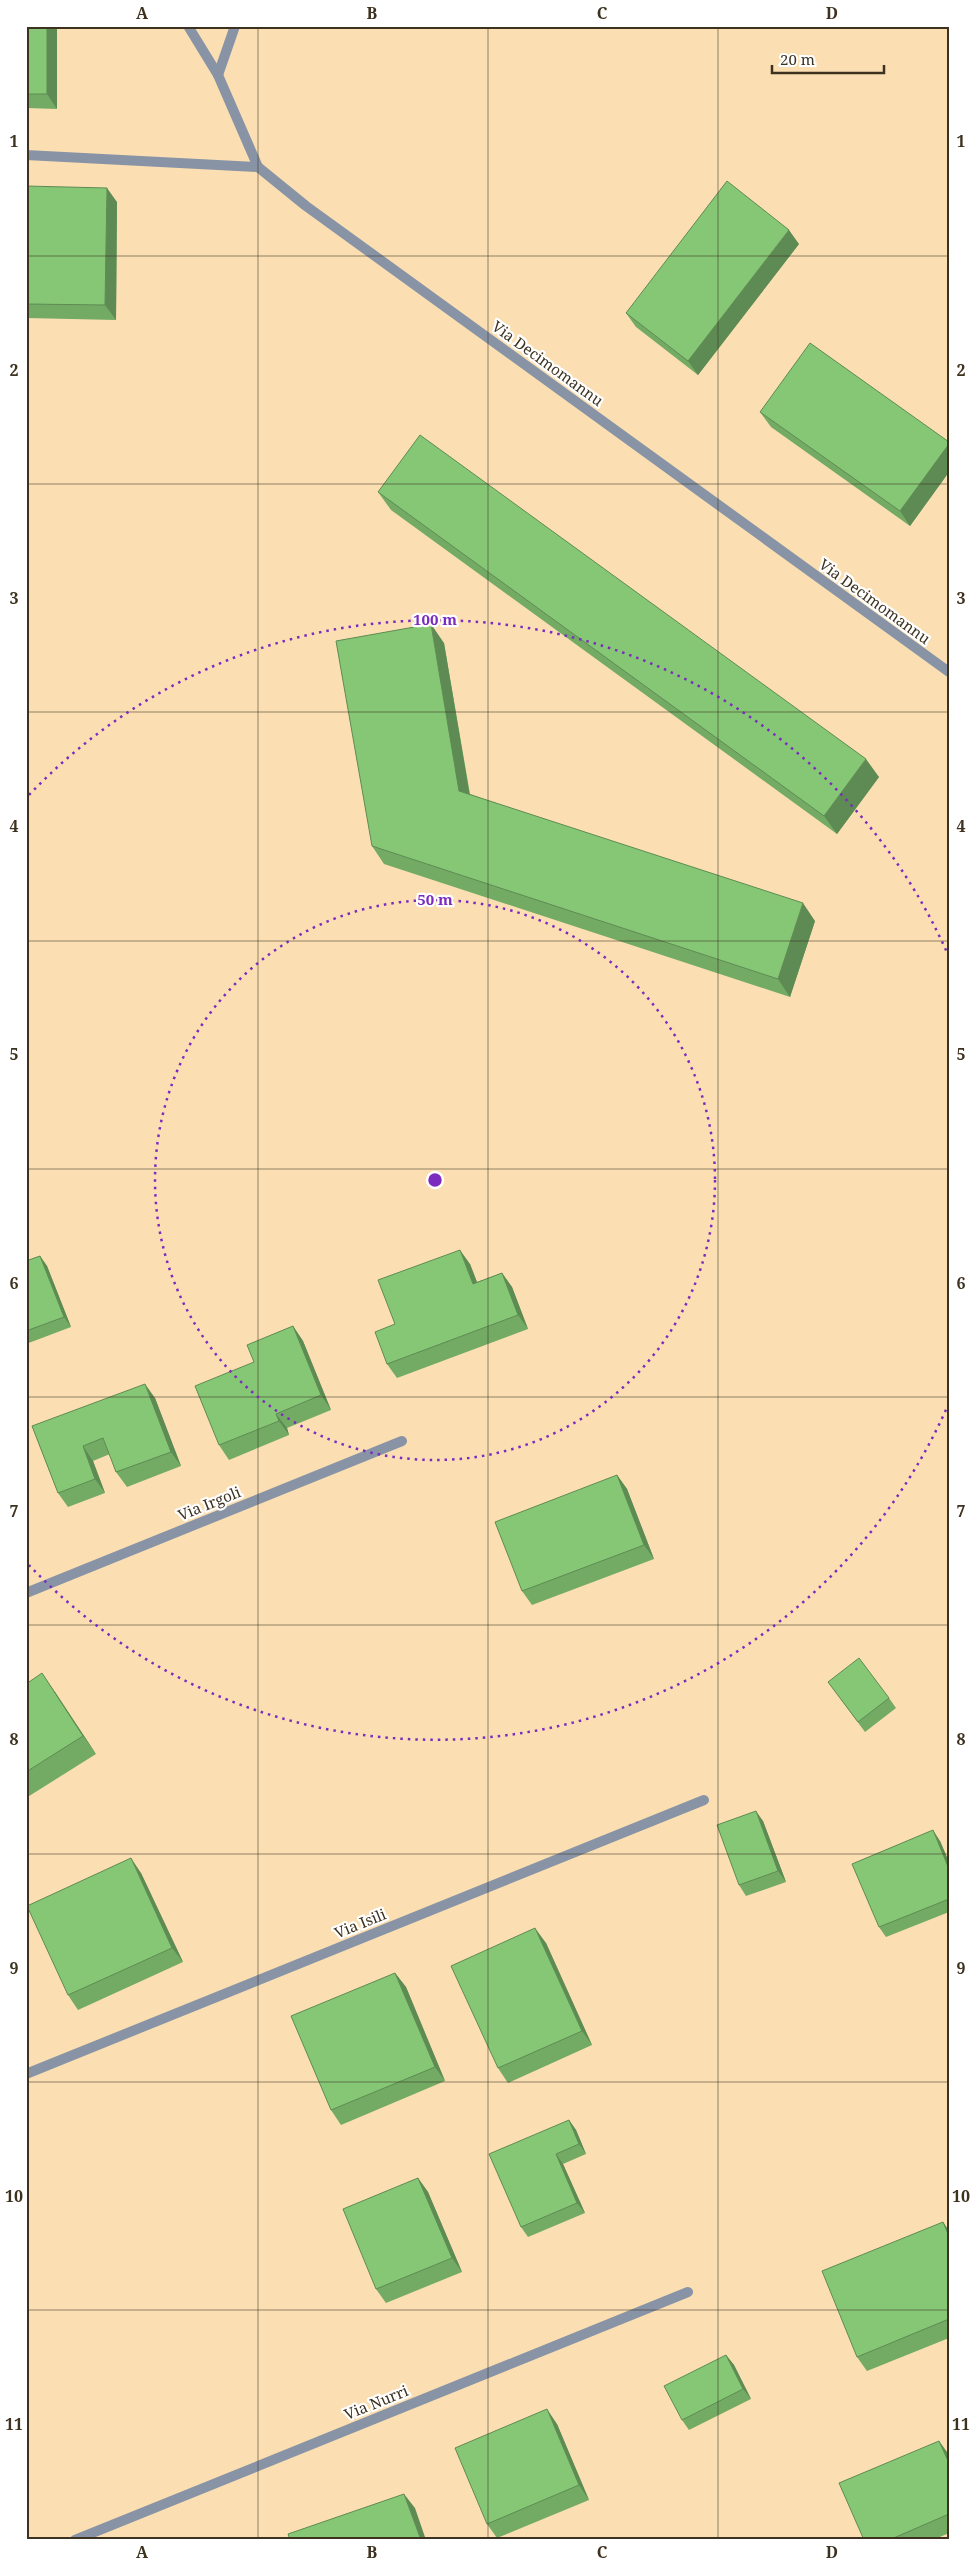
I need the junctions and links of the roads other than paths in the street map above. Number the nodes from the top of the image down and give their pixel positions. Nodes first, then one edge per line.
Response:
1 (188, 26) edge
2 (235, 26) edge
3 (218, 76) junction
4 (26, 156) edge
5 (258, 166) junction
6 (949, 672) edge
7 (402, 1440) dead end
8 (26, 1594) edge
9 (704, 1800) dead end
10 (26, 2074) edge
11 (688, 2292) dead end
12 (75, 2540) edge

1 - 3 street, Via Decimomannu
2 - 3 street
3 - 5 street, Via Decimomannu
4 - 5 street
5 - 6 street, Via Decimomannu
7 - 8 street, Via Irgoli
9 - 10 street, Via Isili
11 - 12 street, Via Nurri

